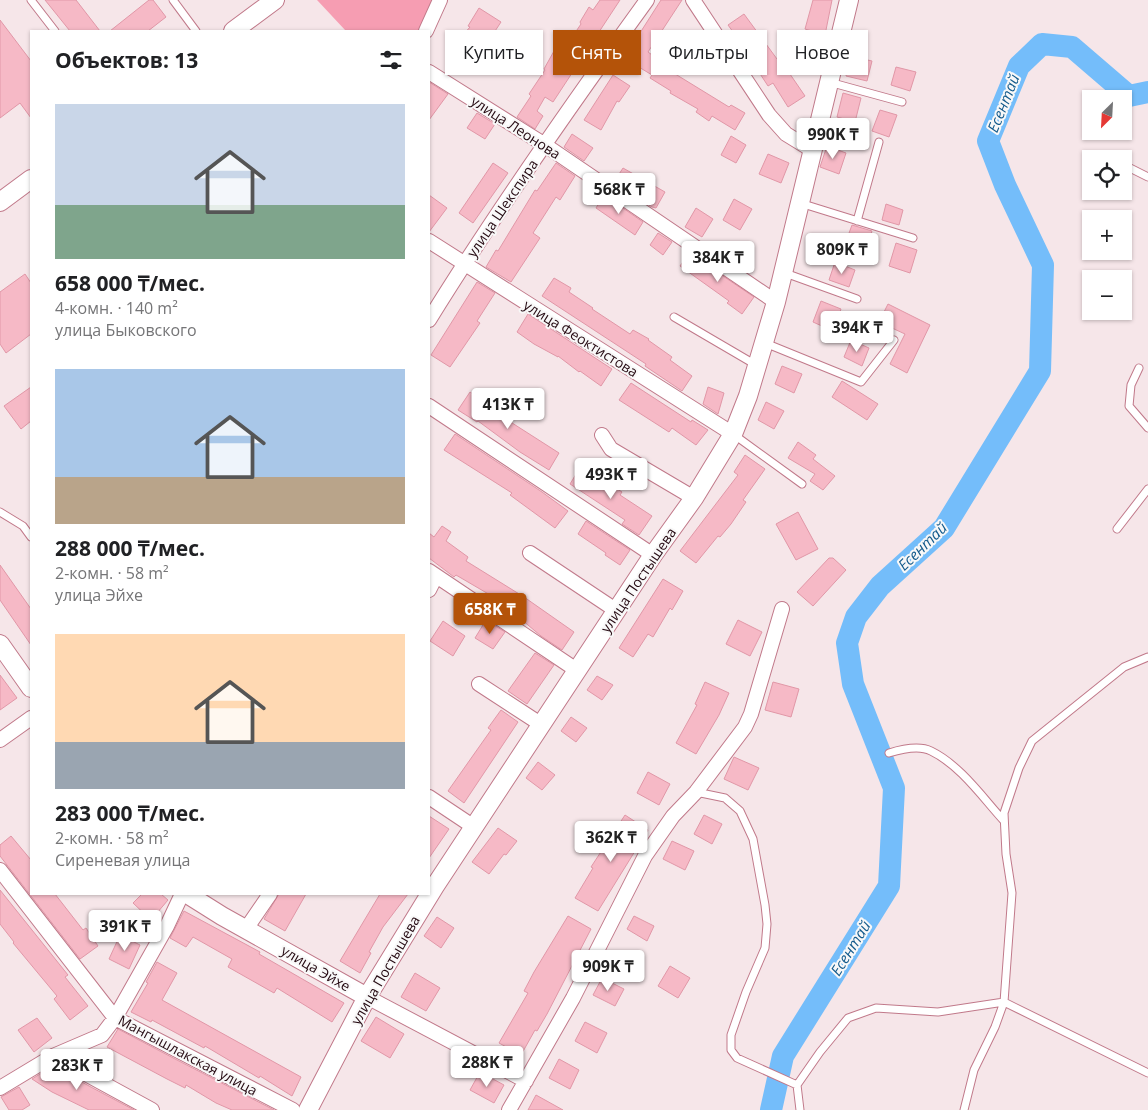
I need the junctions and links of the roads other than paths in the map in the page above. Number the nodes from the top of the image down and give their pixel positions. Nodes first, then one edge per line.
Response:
1 (31, 0) edge
2 (173, 0) edge
3 (275, 0) edge
4 (440, 0) edge
5 (647, 0) edge
6 (693, 0) edge
7 (849, 0) edge
8 (54, 30) edge
9 (195, 30) edge
10 (234, 30) edge
11 (426, 30) edge
12 (430, 73) edge
13 (828, 82) junction
14 (902, 102) dead end
15 (879, 142) dead end
16 (545, 144) junction
17 (812, 150) junction
18 (1132, 168) edge
19 (1148, 177) edge
20 (30, 180) edge
21 (0, 202) edge
22 (799, 203) junction
23 (857, 221) junction
24 (913, 238) dead end
25 (430, 242) edge
26 (464, 264) junction
27 (783, 272) junction
28 (857, 299) dead end
29 (776, 302) junction
30 (674, 317) dead end
31 (430, 318) edge
32 (894, 340) dead end
33 (764, 343) junction
34 (756, 365) junction
35 (1139, 368) dead end
36 (430, 407) edge
37 (1148, 428) edge
38 (733, 434) junction
39 (602, 435) dead end
40 (802, 484) dead end
41 (1148, 489) edge
42 (694, 498) junction
43 (0, 512) edge
44 (1117, 529) dead end
45 (30, 536) edge
46 (530, 552) dead end
47 (653, 555) junction
48 (433, 574) edge
49 (782, 608) dead end
50 (617, 611) junction
51 (0, 644) edge
52 (1148, 657) edge
53 (578, 671) junction
54 (479, 684) dead end
55 (30, 687) edge
56 (30, 719) edge
57 (542, 725) junction
58 (0, 740) edge
59 (889, 753) dead end
60 (696, 792) junction
61 (430, 798) edge
62 (1004, 822) junction
63 (474, 827) junction
64 (0, 870) edge
65 (432, 883) edge
66 (182, 895) edge
67 (189, 895) edge
68 (269, 895) edge
69 (425, 895) edge
70 (246, 929) junction
71 (367, 997) junction
72 (1004, 1002) junction
73 (114, 1020) junction
74 (53, 1056) junction
75 (1148, 1073) edge
76 (526, 1081) junction
77 (797, 1085) junction
78 (0, 1088) edge
79 (152, 1110) edge
80 (293, 1110) edge
81 (308, 1110) edge
82 (509, 1110) edge
83 (800, 1110) edge
84 (964, 1110) edge

1 - 8 lane
2 - 9 lane
3 - 10 street
4 - 11 street
5 - 16 street, улица Шекспира
6 - 17 street
7 - 13 street, улица Постышева
12 - 16 street, улица Леонова
13 - 14 lane
13 - 17 street, улица Постышева
15 - 23 lane
16 - 26 street, улица Шекспира
16 - 29 street, улица Леонова
17 - 22 street, улица Постышева
18 - 19 lane
20 - 21 street
22 - 23 lane
22 - 27 street, улица Постышева
23 - 24 lane
25 - 26 street, улица Феоктистова
26 - 31 street, улица Шекспира
26 - 38 street, улица Феоктистова
27 - 28 lane
27 - 29 street, улица Постышева
29 - 33 street, улица Постышева
30 - 34 lane
32 - 33 lane
33 - 34 street, улица Постышева
34 - 38 street, улица Постышева
35 - 37 lane
36 - 47 street
38 - 40 lane
38 - 42 street, улица Постышева
39 - 42 street
41 - 44 lane
42 - 47 street, улица Постышева
43 - 45 lane
46 - 50 street
47 - 50 street, улица Постышева
48 - 53 street
49 - 60 street
50 - 53 street, улица Постышева
51 - 55 street
52 - 62 lane
53 - 57 street, улица Постышева
54 - 57 street
56 - 58 street
57 - 63 street, улица Постышева
59 - 62 lane
60 - 76 street
60 - 77 lane
61 - 63 street
62 - 72 lane
63 - 65 street, улица Постышева
64 - 73 street, Мангышлакская улица
66 - 73 street
67 - 70 street, улица Эйхе
68 - 70 street
69 - 71 street, улица Постышева
70 - 71 street, улица Эйхе
71 - 76 street, улица Эйхе
71 - 81 street, улица Постышева
72 - 75 lane
72 - 77 lane
72 - 84 lane
73 - 74 street
73 - 80 street, Мангышлакская улица
74 - 78 street
74 - 79 street
76 - 82 street
77 - 83 lane

